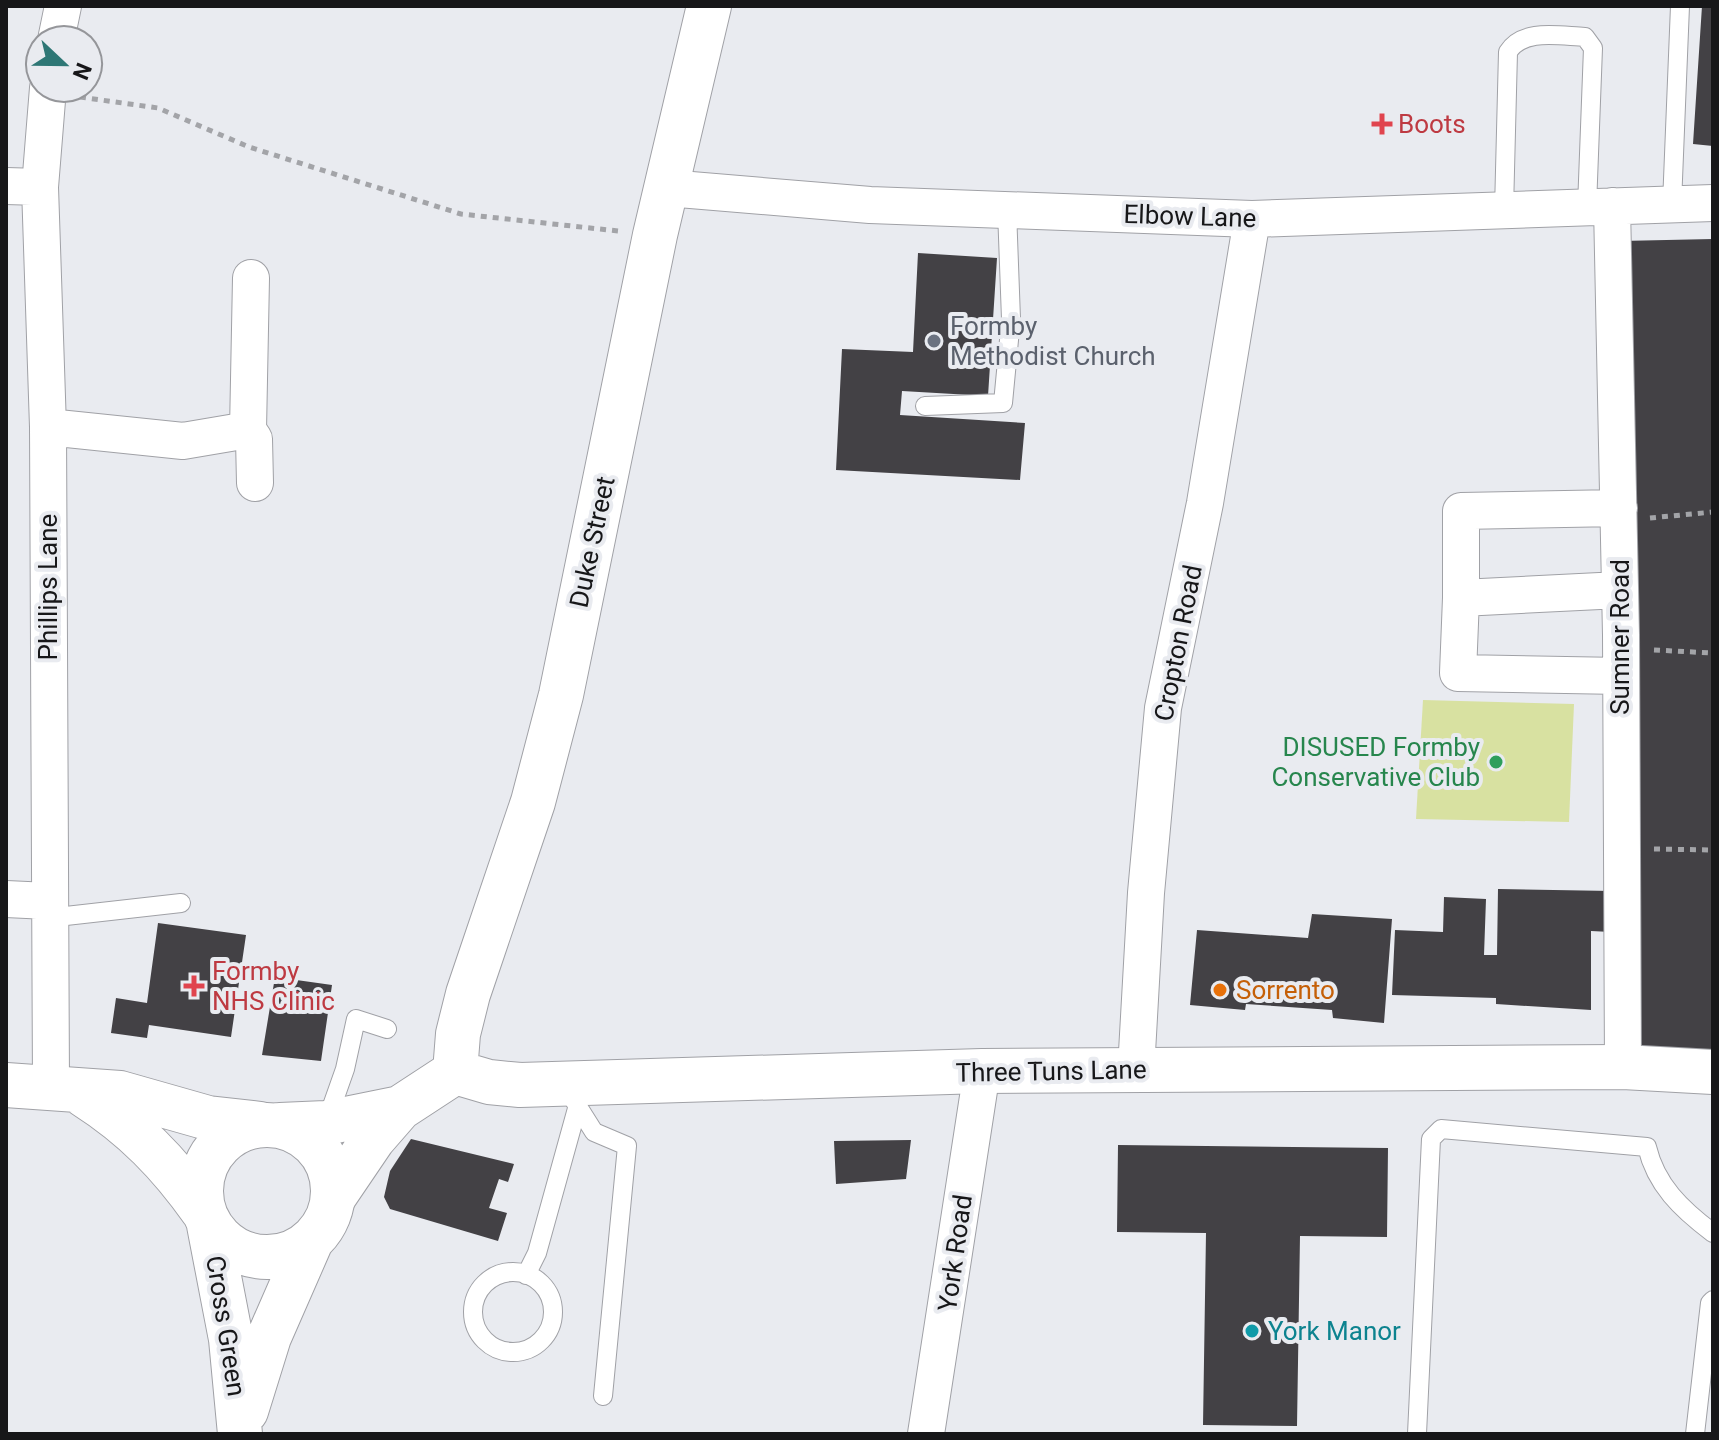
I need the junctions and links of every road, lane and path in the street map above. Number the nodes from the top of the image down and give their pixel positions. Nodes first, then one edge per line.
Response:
1 (709, 6) edge
2 (1680, 6) edge
3 (104, 99) edge
4 (44, 104) edge
5 (23, 187) edge
6 (667, 188) junction
7 (1713, 203) edge
8 (1672, 204) junction
9 (1600, 206) junction
10 (1007, 210) junction
11 (1504, 210) junction
12 (1252, 219) junction
13 (655, 235) junction
14 (251, 278) dead end
15 (925, 406) dead end
16 (48, 427) junction
17 (248, 430) junction
18 (255, 483) dead end
19 (1713, 512) edge
20 (1619, 514) junction
21 (1620, 590) junction
22 (1461, 598) junction
23 (1713, 653) edge
24 (1621, 662) junction
25 (1620, 848) junction
26 (1713, 850) edge
27 (6, 899) edge
28 (181, 903) dead end
29 (48, 910) junction
30 (387, 1029) dead end
31 (1623, 1067) junction
32 (1136, 1070) junction
33 (982, 1071) junction
34 (455, 1072) junction
35 (1713, 1072) edge
36 (6, 1085) edge
37 (65, 1089) junction
38 (571, 1094) junction
39 (400, 1108) junction
40 (326, 1123) junction
41 (271, 1125) junction
42 (333, 1198) junction
43 (206, 1218) junction
44 (1713, 1233) edge
45 (311, 1241) junction
46 (526, 1275) junction
47 (1713, 1300) edge
48 (603, 1396) dead end
49 (240, 1431) edge
50 (926, 1434) edge
51 (1417, 1434) edge
52 (1695, 1434) edge

1 - 6 street, Duke Street
2 - 8 lane
3 - 13 path
4 - 5 street, Phillips Lane
5 - 16 street, Phillips Lane
6 - 10 street, Elbow Lane
6 - 13 street, Duke Street
7 - 8 street, Elbow Lane
8 - 9 street, Elbow Lane
9 - 11 street, Elbow Lane
9 - 11 lane
9 - 20 street, Sumner Road
10 - 12 street, Elbow Lane
10 - 15 lane
11 - 12 street, Elbow Lane
12 - 32 street, Cropton Road
13 - 34 street, Duke Street
14 - 17 street
16 - 17 street
16 - 29 street, Phillips Lane
17 - 18 street
19 - 20 path
20 - 21 street, Sumner Road
20 - 22 street
21 - 22 street
21 - 24 street, Sumner Road
22 - 24 street
23 - 24 path
24 - 25 street, Sumner Road
25 - 26 path
25 - 31 street, Sumner Road
27 - 29 street
28 - 29 lane
29 - 37 street, Phillips Lane
30 - 40 lane
31 - 32 street, Three Tuns Lane
31 - 35 street, Three Tuns Lane
32 - 33 street, Three Tuns Lane
33 - 38 street, Three Tuns Lane
33 - 50 street, York Road
34 - 38 street, Three Tuns Lane
34 - 39 street
36 - 37 street
37 - 41 street
37 - 43 street
38 - 46 lane
38 - 48 lane
39 - 40 street
39 - 42 street
40 - 41 street
41 - 42 street
41 - 43 street
42 - 45 street
43 - 45 street
43 - 49 street, Cross Green
44 - 51 lane
45 - 49 street, Cross Green
46 - 46 lane
47 - 52 lane

